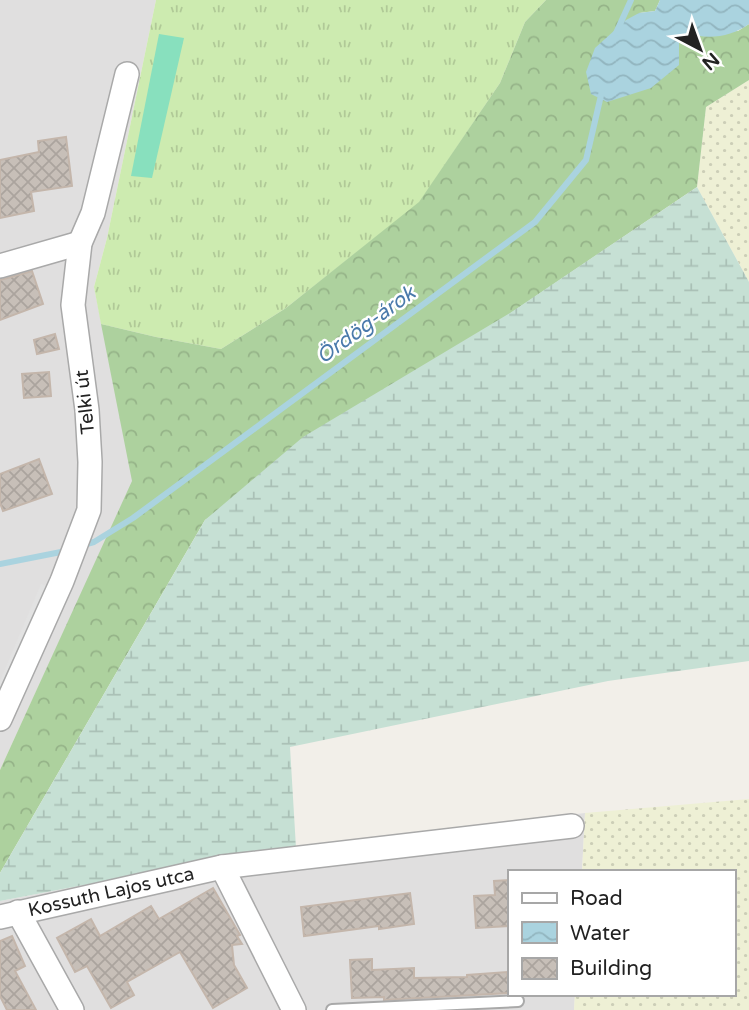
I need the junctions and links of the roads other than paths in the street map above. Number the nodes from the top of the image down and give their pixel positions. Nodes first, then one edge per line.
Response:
1 (127, 74) dead end
2 (80, 243) junction
3 (0, 266) edge
4 (0, 719) edge
5 (572, 826) dead end
6 (222, 867) junction
7 (9, 914) edge
8 (518, 1000) dead end
9 (72, 1010) edge
10 (294, 1010) edge
11 (331, 1010) edge

1 - 2 street, Telki út
2 - 3 street
2 - 4 street, Telki út
5 - 6 street, Kossuth Lajos utca
6 - 7 street, Kossuth Lajos utca
6 - 10 street
7 - 9 street
8 - 11 lane

